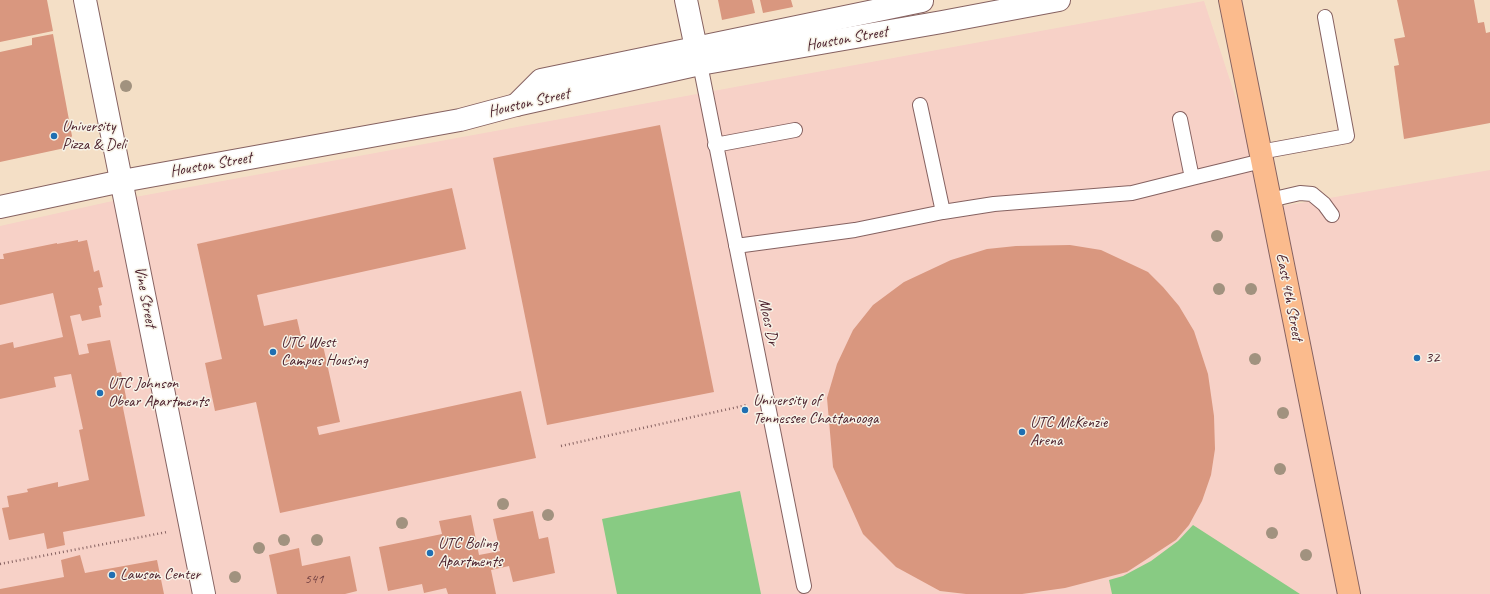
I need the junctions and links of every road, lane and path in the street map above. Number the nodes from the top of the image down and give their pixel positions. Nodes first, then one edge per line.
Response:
1 (85, 0) edge
2 (686, 0) edge
3 (1059, 0) edge
4 (1230, 0) edge
5 (922, 1) dead end
6 (1325, 17) dead end
7 (698, 56) junction
8 (920, 105) dead end
9 (1180, 120) dead end
10 (795, 130) dead end
11 (715, 145) junction
12 (1261, 157) junction
13 (1192, 178) junction
14 (122, 181) junction
15 (1270, 200) junction
16 (0, 207) edge
17 (943, 212) junction
18 (1332, 216) dead end
19 (736, 246) junction
20 (767, 400) junction
21 (561, 446) dead end
22 (191, 528) junction
23 (0, 564) edge
24 (804, 586) dead end
25 (204, 594) edge
26 (1349, 594) edge

1 - 14 street, Vine Street
2 - 7 street
3 - 7 street, Houston Street
4 - 12 main road, East 4th Street
5 - 7 street
6 - 12 lane
7 - 11 lane, Mocs Dr
7 - 14 street, Houston Street
8 - 17 lane
9 - 13 lane
10 - 11 lane
11 - 19 lane, Mocs Dr
12 - 13 lane
12 - 15 main road, East 4th Street
13 - 17 lane
14 - 16 street, Houston Street
14 - 22 street, Vine Street
15 - 18 lane
15 - 26 main road, East 4th Street
17 - 19 lane
19 - 20 lane, Mocs Dr
20 - 21 path
20 - 24 lane, Mocs Dr
22 - 23 path
22 - 25 street, Vine Street

